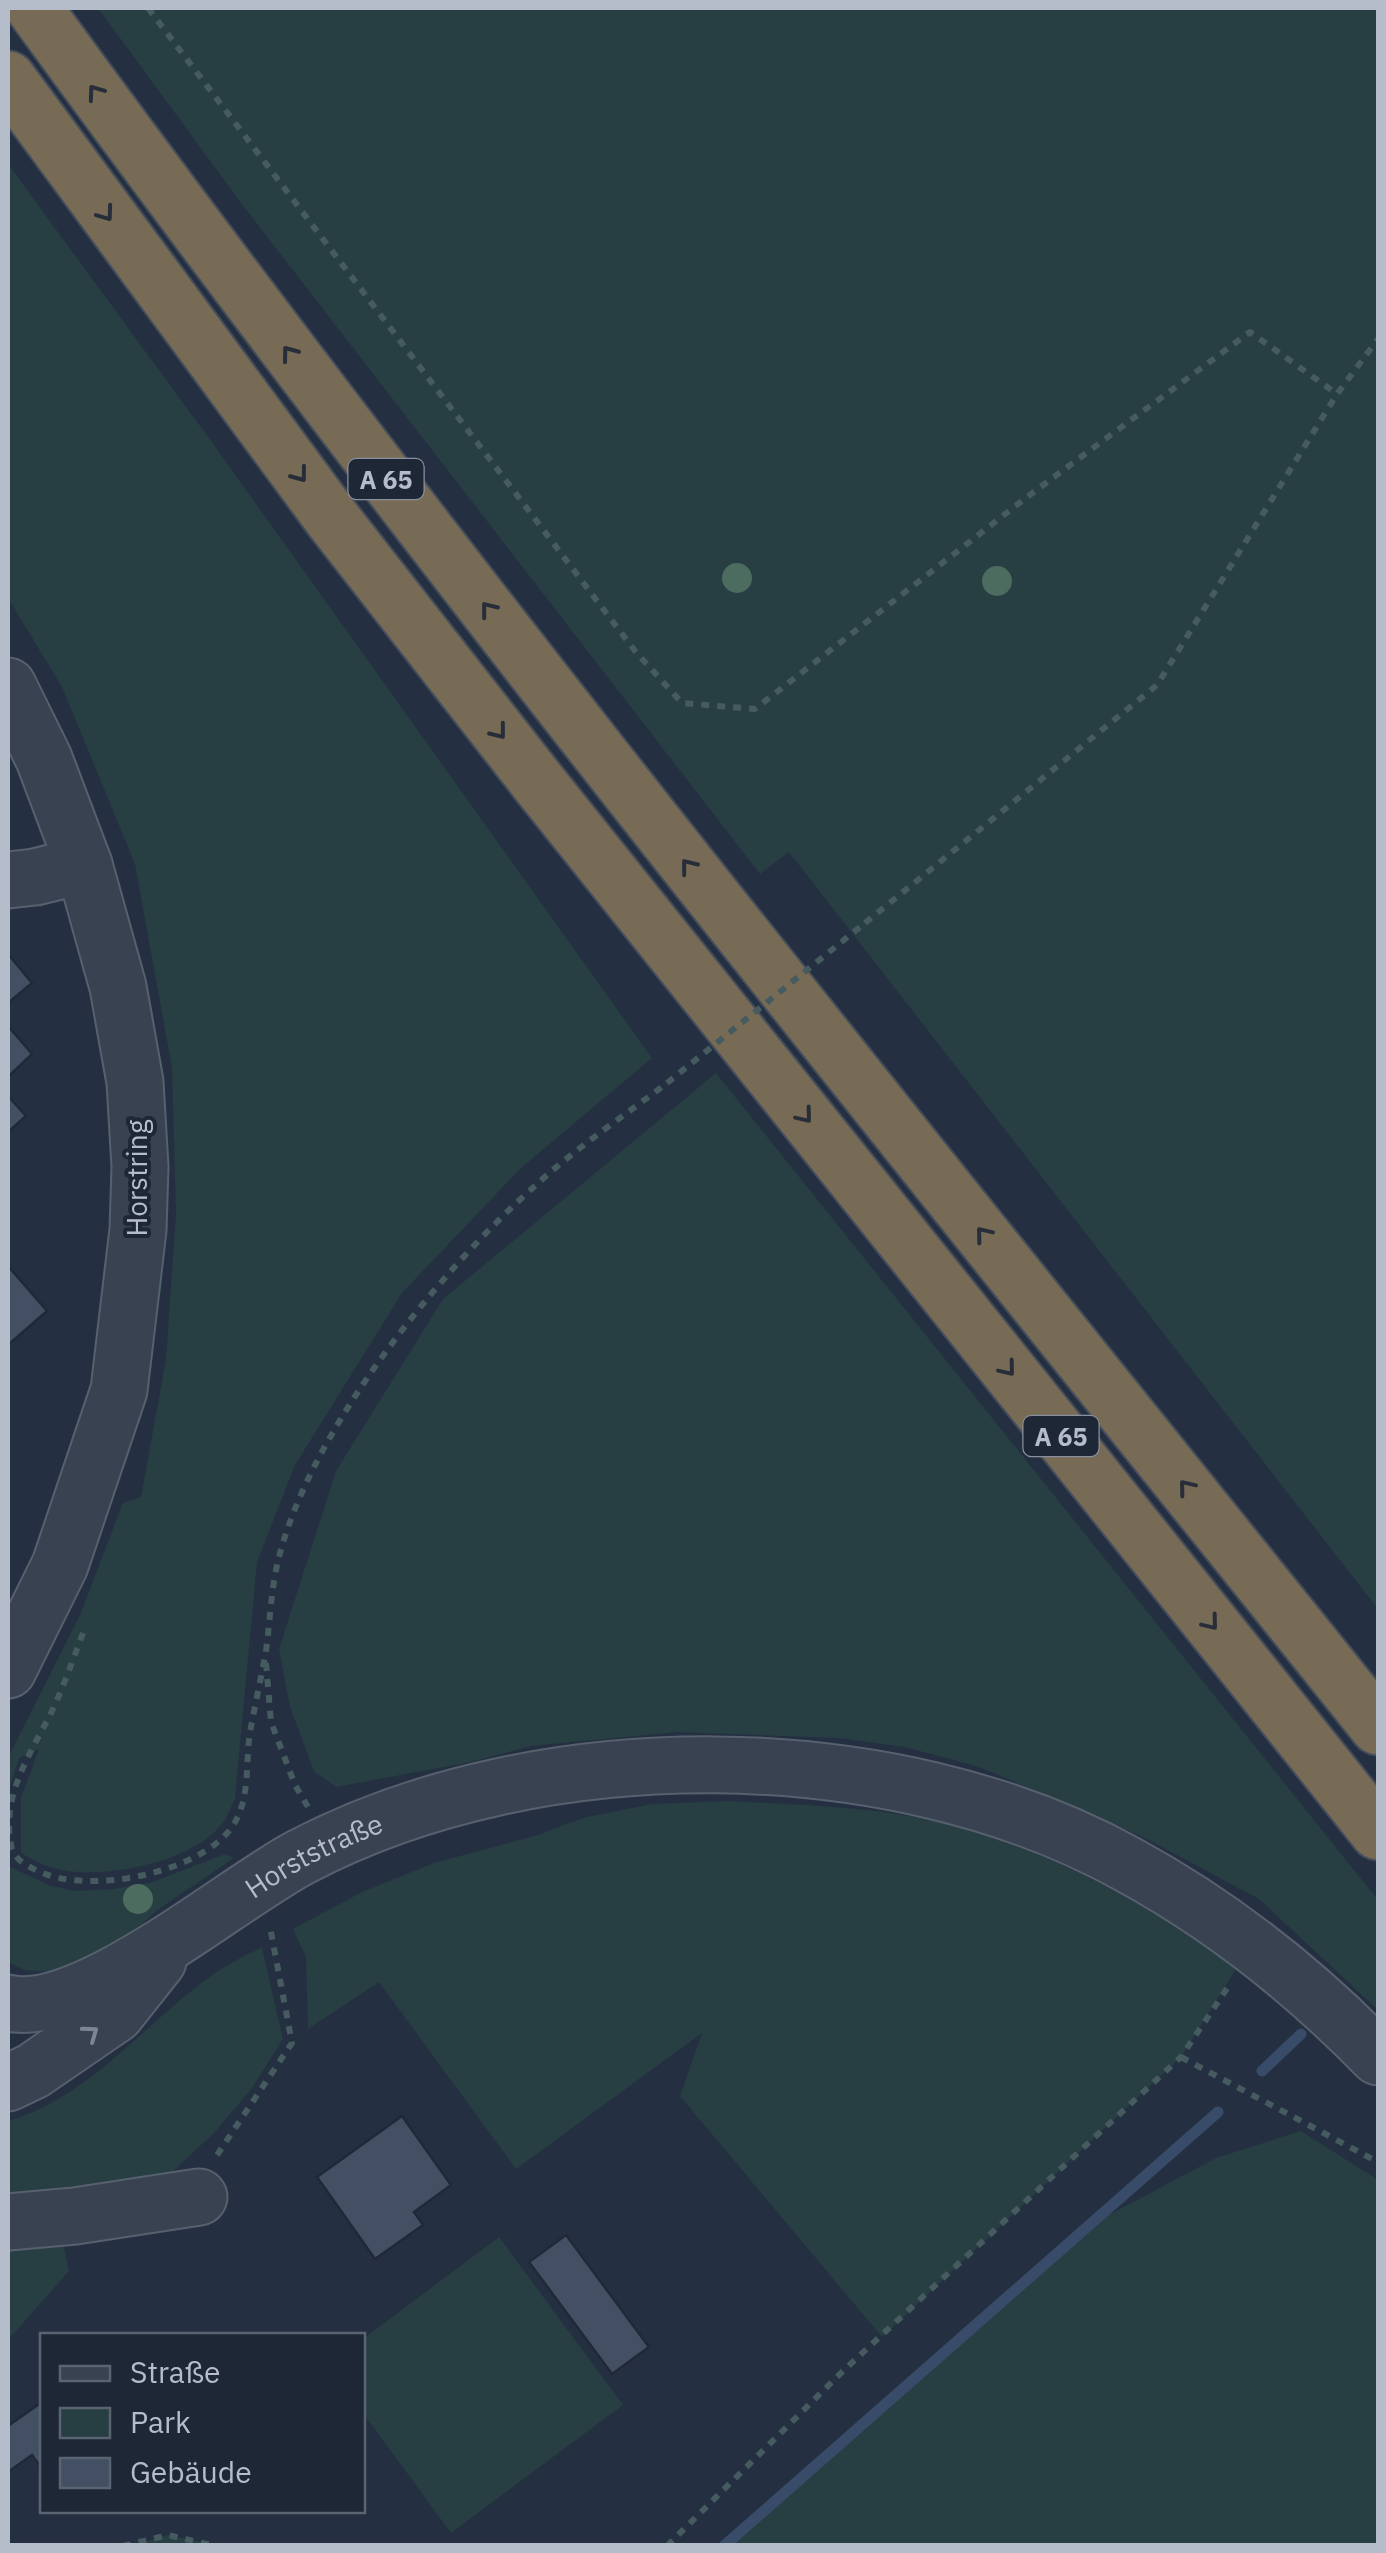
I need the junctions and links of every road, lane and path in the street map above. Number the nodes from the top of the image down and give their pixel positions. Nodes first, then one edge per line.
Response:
1 (34, 8) edge
2 (148, 8) edge
3 (8, 79) edge
4 (1378, 339) edge
5 (1338, 394) junction
6 (8, 686) edge
7 (84, 866) junction
8 (8, 880) edge
9 (88, 1620) dead end
10 (266, 1652) junction
11 (8, 1670) edge
12 (1378, 1727) edge
13 (1378, 1832) edge
14 (328, 1843) junction
15 (8, 1860) edge
16 (21, 1863) junction
17 (260, 1882) junction
18 (178, 1936) junction
19 (1256, 1946) junction
20 (8, 2002) edge
21 (1181, 2056) junction
22 (1378, 2057) edge
23 (8, 2083) edge
24 (1378, 2162) edge
25 (198, 2196) joint
26 (8, 2222) edge
27 (123, 2546) edge
28 (215, 2546) edge
29 (667, 2546) edge

12 -> 1 highway, A 65
2 - 5 path
3 -> 13 highway, A 65
4 - 5 path
5 - 10 path, bridge
6 - 7 street, Horstring
7 - 8 street
7 - 11 street, Horstring
9 - 16 path
10 - 14 path
10 - 16 path
14 - 17 street, Horststraße
14 - 19 street, Horststraße
15 - 16 path
17 - 18 street, Horststraße
17 - 25 path
18 - 20 street, Horststraße
23 -> 18 street, Horststraße
19 - 21 path
19 - 22 street, Horststraße
21 - 24 path
21 - 29 path
25 - 26 street
27 - 28 path

